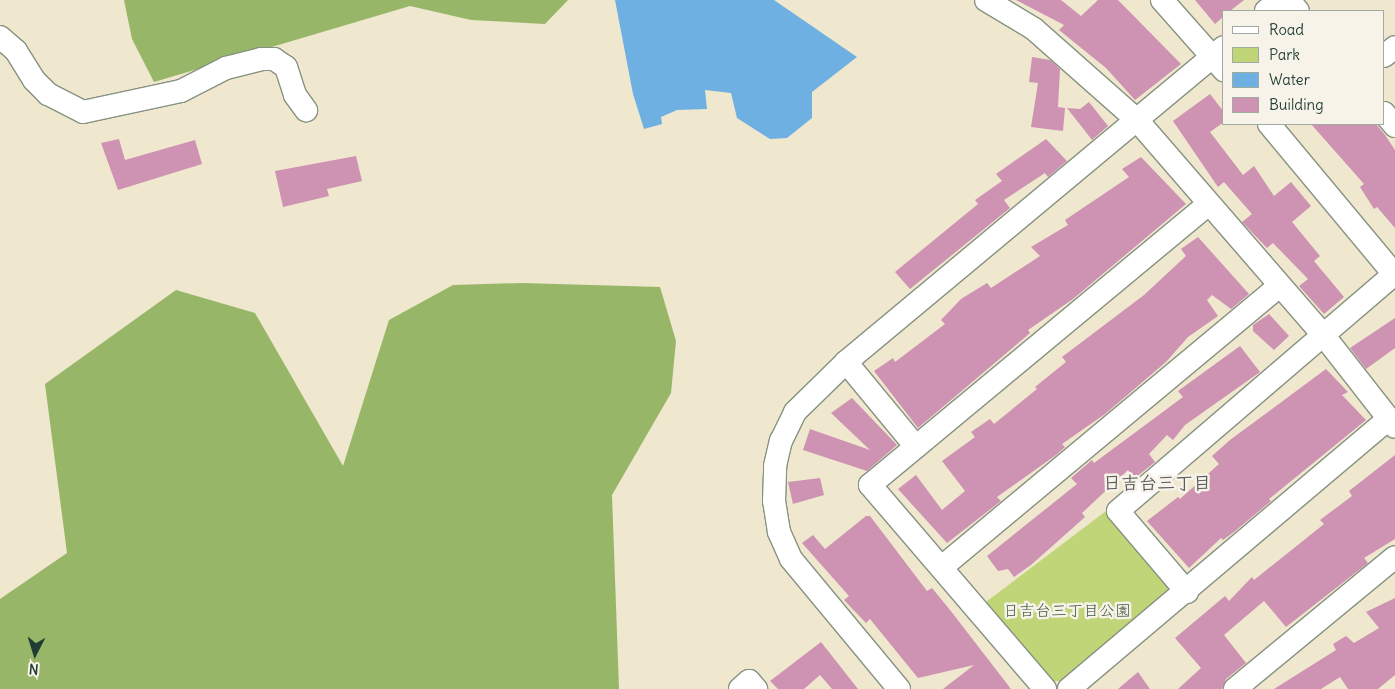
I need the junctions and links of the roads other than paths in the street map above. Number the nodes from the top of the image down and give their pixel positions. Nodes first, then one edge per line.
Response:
1 (986, 0) edge
2 (1162, 0) edge
3 (1279, 0) edge
4 (1289, 0) edge
5 (1267, 10) edge
6 (1297, 10) edge
7 (0, 38) edge
8 (1395, 47) edge
9 (1385, 55) edge
10 (1220, 58) edge
11 (306, 110) dead end
12 (1385, 114) edge
13 (1138, 120) junction
14 (1270, 125) edge
15 (1395, 126) edge
16 (1207, 205) junction
17 (1395, 274) edge
18 (1279, 286) junction
19 (1324, 336) junction
20 (846, 362) junction
21 (1392, 423) edge
22 (916, 446) junction
23 (1395, 557) edge
24 (942, 567) junction
25 (1187, 592) junction
26 (740, 689) edge
27 (756, 689) edge
28 (899, 689) edge
29 (1045, 689) edge
30 (1069, 689) edge
31 (1235, 689) edge

1 - 13 street
2 - 10 street
3 - 5 street
4 - 6 street
7 - 11 street
8 - 9 street
10 - 13 street
12 - 15 street
13 - 16 street
13 - 20 street
14 - 17 street
16 - 18 street
16 - 22 street
17 - 19 street
18 - 19 street
18 - 24 street
19 - 21 street
19 - 25 street
20 - 22 street
20 - 28 street
21 - 25 street
22 - 24 street
23 - 31 street
24 - 29 street
25 - 30 street
26 - 27 street

